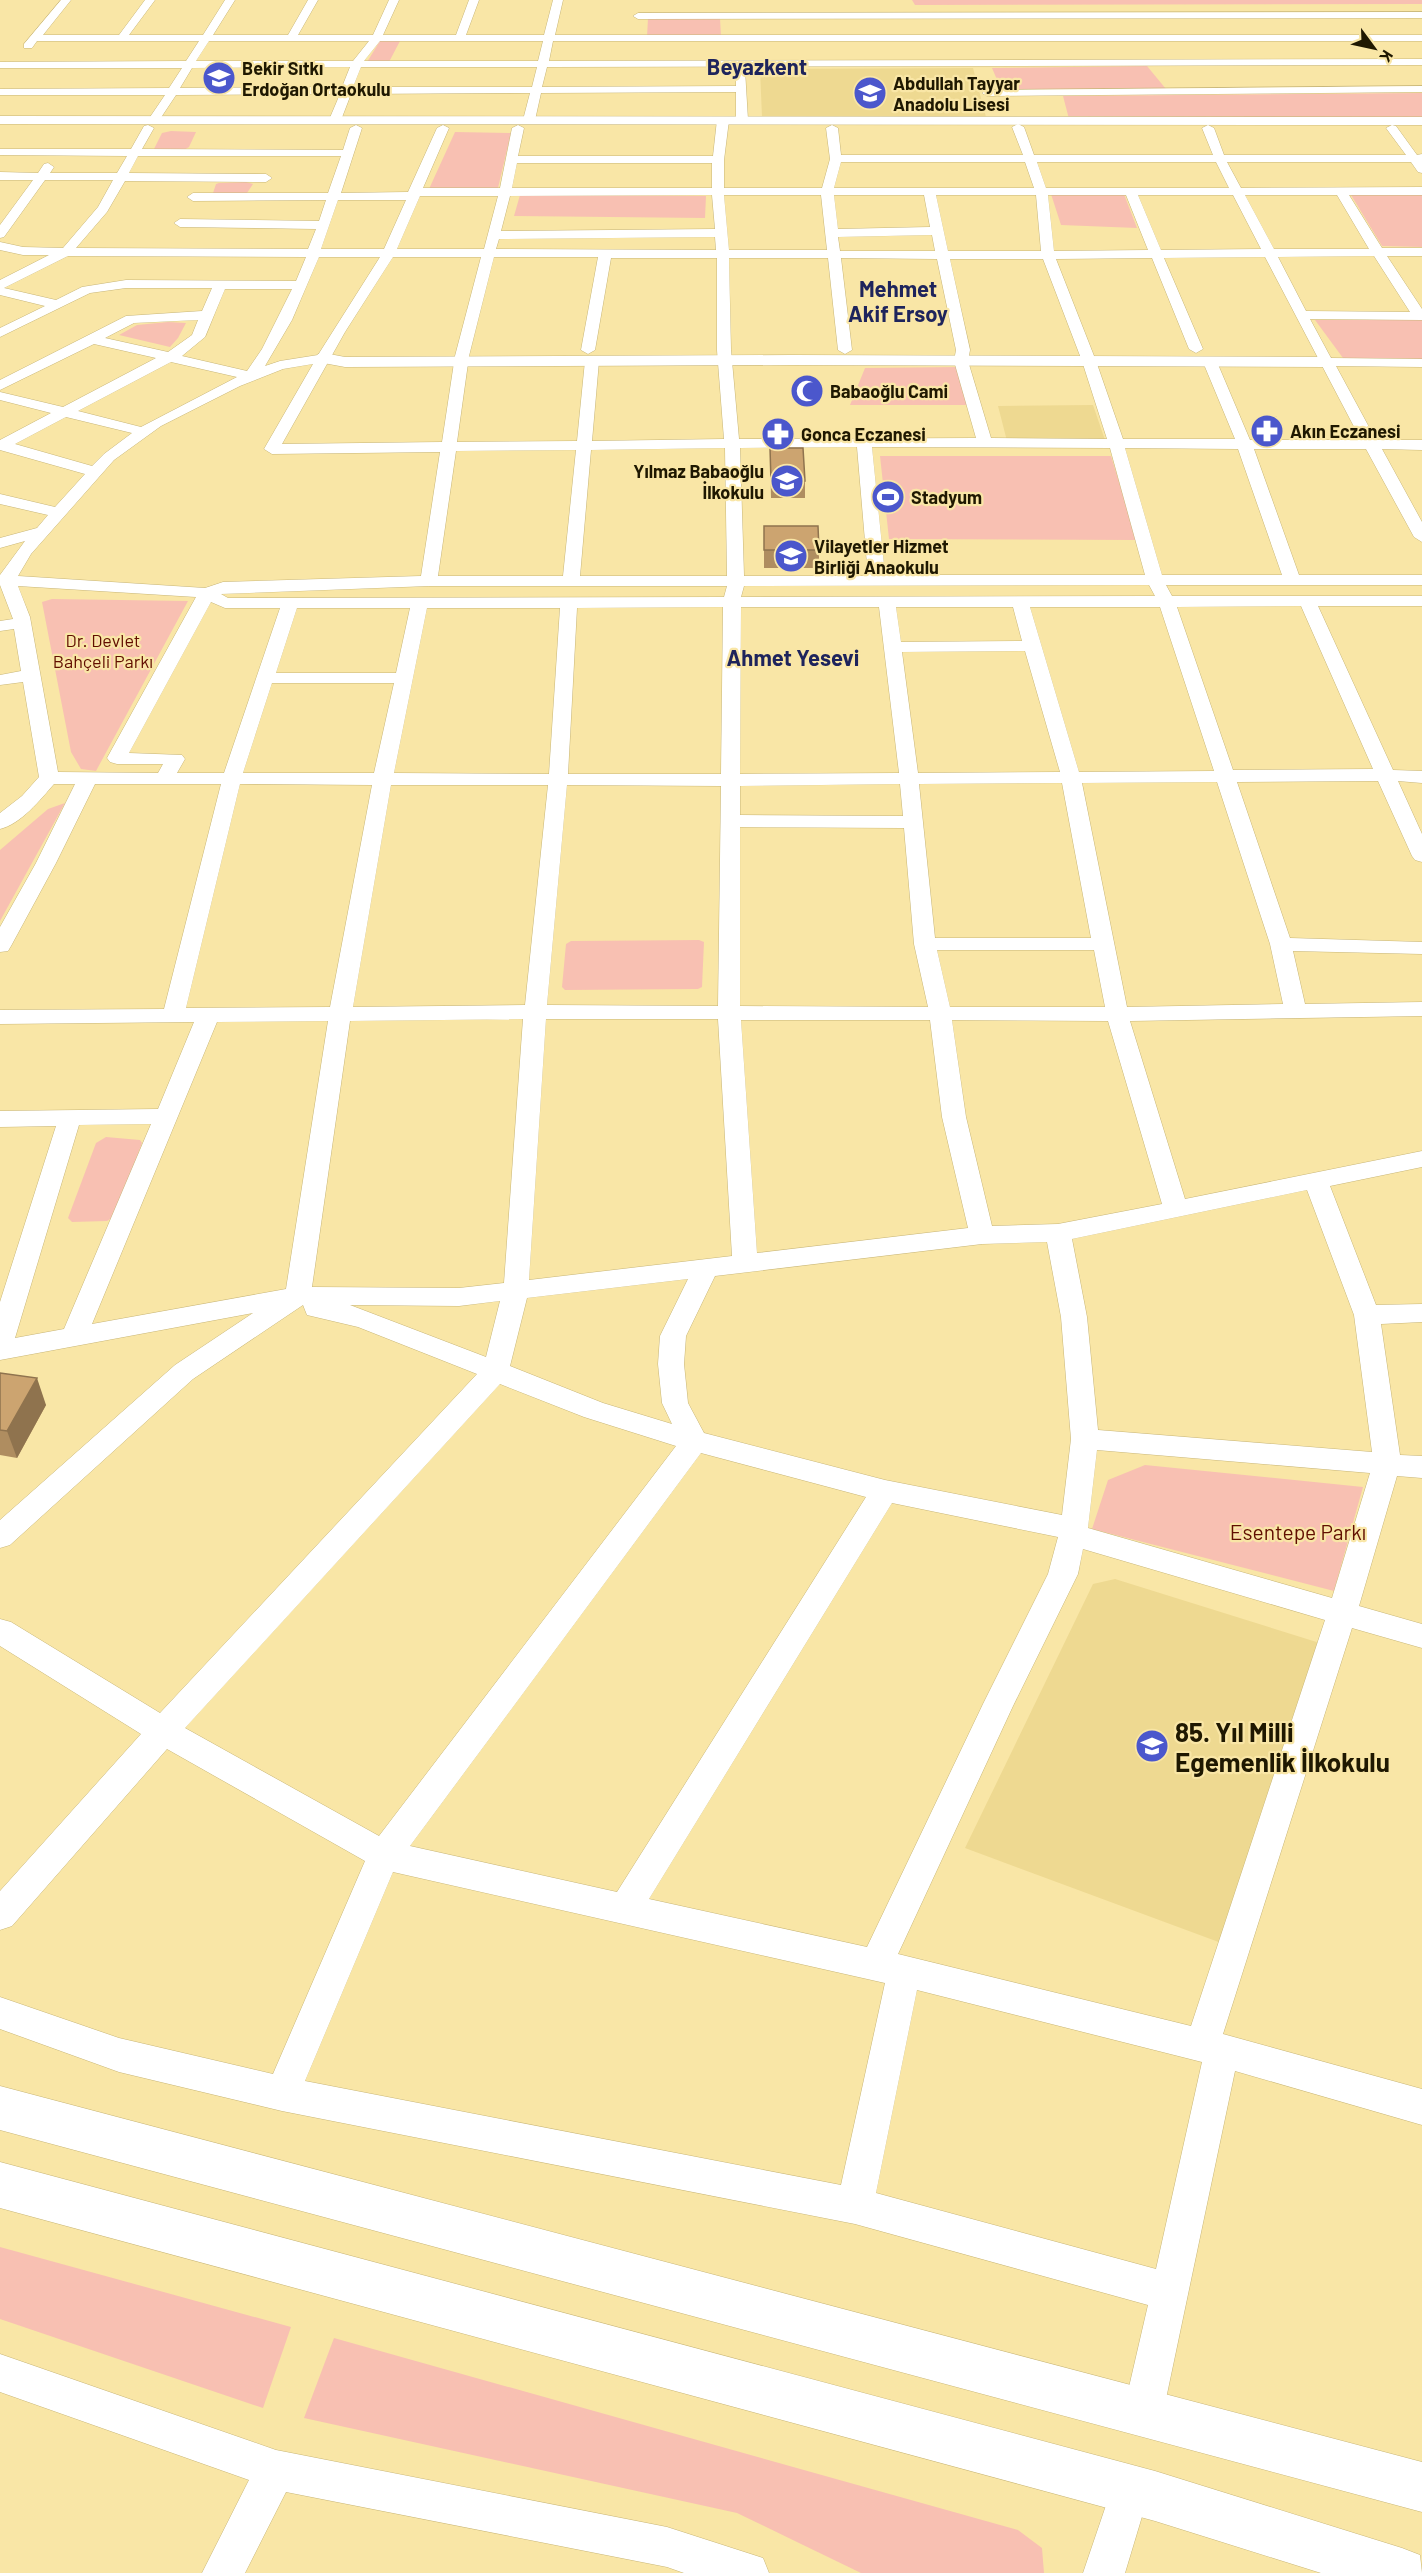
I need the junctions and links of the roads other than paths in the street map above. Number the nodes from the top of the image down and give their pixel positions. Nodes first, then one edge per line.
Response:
1 (66, 0) edge
2 (150, 0) edge
3 (230, 0) edge
4 (313, 0) edge
5 (394, 0) edge
6 (474, 0) edge
7 (558, 0) edge
8 (909, 12) junction
9 (1422, 15) edge
10 (727, 16) junction
11 (1280, 16) junction
12 (1097, 17) junction
13 (550, 37) junction
14 (35, 38) junction
15 (122, 38) junction
16 (204, 38) junction
17 (291, 38) junction
18 (377, 38) junction
19 (460, 38) junction
20 (637, 38) junction
21 (1422, 38) edge
22 (725, 39) junction
23 (909, 39) junction
24 (968, 39) junction
25 (1104, 39) junction
26 (740, 51) junction
27 (1422, 62) edge
28 (191, 63) junction
29 (357, 63) junction
30 (543, 63) junction
31 (1314, 63) junction
32 (0, 65) edge
33 (13, 65) junction
34 (1161, 71) junction
35 (1422, 89) edge
36 (344, 90) junction
37 (536, 90) junction
38 (741, 90) junction
39 (173, 91) junction
40 (0, 92) edge
41 (1183, 92) junction
42 (988, 93) junction
43 (0, 120) edge
44 (335, 120) junction
45 (742, 120) junction
46 (1422, 121) edge
47 (151, 124) junction
48 (523, 124) junction
49 (723, 124) junction
50 (0, 128) edge
51 (356, 128) junction
52 (443, 128) junction
53 (832, 128) junction
54 (1018, 128) junction
55 (1208, 128) junction
56 (1392, 128) junction
57 (1422, 128) edge
58 (0, 152) edge
59 (59, 152) junction
60 (135, 152) junction
61 (348, 153) junction
62 (1418, 158) edge
63 (512, 159) junction
64 (836, 159) junction
65 (1032, 159) junction
66 (1220, 159) junction
67 (718, 160) junction
68 (272, 166) junction
69 (1422, 170) edge
70 (122, 175) junction
71 (0, 176) edge
72 (41, 176) junction
73 (201, 177) junction
74 (1035, 181) junction
75 (827, 191) junction
76 (1130, 191) junction
77 (1341, 191) junction
78 (1422, 191) edge
79 (505, 192) junction
80 (718, 192) junction
81 (929, 192) junction
82 (1237, 192) junction
83 (413, 194) junction
84 (332, 196) junction
85 (193, 197) junction
86 (257, 197) junction
87 (323, 225) junction
88 (937, 231) junction
89 (721, 232) junction
90 (832, 233) junction
91 (0, 234) edge
92 (494, 235) junction
93 (173, 238) junction
94 (0, 246) edge
95 (1377, 251) junction
96 (66, 252) junction
97 (1422, 252) edge
98 (942, 253) junction
99 (1156, 253) junction
100 (313, 254) junction
101 (388, 254) junction
102 (489, 254) junction
103 (605, 254) junction
104 (835, 254) junction
105 (723, 255) junction
106 (1048, 255) junction
107 (1272, 255) junction
108 (220, 284) junction
109 (0, 285) edge
110 (299, 285) junction
111 (0, 291) edge
112 (58, 305) junction
113 (207, 315) junction
114 (1303, 315) junction
115 (1421, 316) edge
116 (0, 333) edge
117 (92, 339) junction
118 (1196, 349) junction
119 (845, 350) junction
120 (462, 355) junction
121 (590, 355) junction
122 (725, 355) junction
123 (962, 355) junction
124 (1087, 355) junction
125 (1323, 355) junction
126 (171, 356) junction
127 (324, 358) junction
128 (1210, 362) junction
129 (1422, 363) edge
130 (251, 376) junction
131 (0, 386) edge
132 (0, 396) edge
133 (66, 412) junction
134 (144, 432) junction
135 (864, 442) junction
136 (732, 444) junction
137 (985, 444) junction
138 (1, 445) edge
139 (1117, 445) junction
140 (1422, 445) edge
141 (582, 446) junction
142 (1245, 446) junction
143 (1374, 446) junction
144 (449, 448) junction
145 (96, 472) junction
146 (0, 498) edge
147 (59, 513) junction
148 (43, 531) junction
149 (1422, 537) edge
150 (0, 543) edge
151 (3, 580) edge
152 (1155, 580) junction
153 (1292, 580) junction
154 (1422, 580) edge
155 (571, 581) junction
156 (736, 581) junction
157 (878, 581) junction
158 (425, 592) junction
159 (207, 593) junction
160 (1307, 601) junction
161 (1422, 601) edge
162 (569, 602) junction
163 (732, 602) junction
164 (887, 602) junction
165 (1020, 602) junction
166 (1167, 602) junction
167 (291, 603) junction
168 (22, 623) junction
169 (0, 626) edge
170 (1033, 646) junction
171 (893, 647) junction
172 (31, 675) junction
173 (265, 678) junction
174 (404, 678) junction
175 (0, 680) edge
176 (1387, 775) junction
177 (1226, 777) junction
178 (1422, 777) edge
179 (49, 778) junction
180 (88, 778) junction
181 (165, 778) junction
182 (232, 778) junction
183 (384, 778) junction
184 (1071, 778) junction
185 (558, 779) junction
186 (909, 779) junction
187 (731, 780) junction
188 (730, 821) junction
189 (914, 822) junction
190 (0, 824) edge
191 (1422, 856) edge
192 (925, 944) junction
193 (1104, 944) junction
194 (1281, 944) junction
195 (0, 946) edge
196 (1422, 948) edge
197 (1422, 1009) edge
198 (535, 1011) junction
199 (1296, 1012) junction
200 (729, 1013) junction
201 (940, 1013) junction
202 (1117, 1014) junction
203 (340, 1015) junction
204 (173, 1016) junction
205 (208, 1016) junction
206 (0, 1017) edge
207 (166, 1116) junction
208 (70, 1117) junction
209 (0, 1119) edge
210 (1422, 1159) edge
211 (1316, 1182) junction
212 (1176, 1210) junction
213 (1058, 1233) junction
214 (982, 1235) junction
215 (745, 1264) junction
216 (705, 1269) junction
217 (516, 1289) junction
218 (292, 1300) junction
219 (1422, 1313) edge
220 (1366, 1315) junction
221 (73, 1338) junction
222 (0, 1343) edge
223 (0, 1350) edge
224 (496, 1371) junction
225 (1085, 1439) junction
226 (695, 1441) junction
227 (1387, 1464) junction
228 (1422, 1467) edge
229 (885, 1491) junction
230 (1073, 1532) junction
231 (0, 1537) edge
232 (1342, 1614) junction
233 (0, 1631) edge
234 (1422, 1636) edge
235 (163, 1731) junction
236 (384, 1855) junction
237 (625, 1909) junction
238 (0, 1915) edge
239 (890, 1968) junction
240 (0, 2013) edge
241 (1212, 2048) junction
242 (282, 2094) junction
243 (1422, 2107) edge
244 (0, 2108) edge
245 (0, 2185) edge
246 (855, 2205) junction
247 (1170, 2292) junction
248 (0, 2373) edge
249 (1143, 2413) junction
250 (276, 2470) junction
251 (1422, 2487) edge
252 (1130, 2490) junction
253 (224, 2573) edge
254 (748, 2573) edge
255 (1104, 2573) edge
256 (1402, 2573) edge

1 - 14 street
2 - 15 street
3 - 16 street
4 - 17 street
5 - 18 street
6 - 19 street
7 - 13 street
8 - 10 street
8 - 12 street
8 - 23 street
9 - 11 street
10 - 20 street
10 - 22 street
11 - 12 street
11 - 31 street
12 - 25 street
13 - 19 street
13 - 20 street
13 - 30 street
14 - 15 street
14 - 33 street
15 - 16 street
16 - 17 street
16 - 28 street
17 - 18 street
18 - 19 street
18 - 29 street
20 - 22 street
21 - 31 street
22 - 26 street
23 - 24 street
23 - 26 street
24 - 25 street
24 - 42 street
25 - 31 street
25 - 34 street
26 - 30 street
26 - 38 street
26 - 42 street
27 - 31 street
28 - 29 street
28 - 33 street
28 - 39 street
29 - 30 street
29 - 36 street
30 - 37 street
31 - 34 street
31 - 35 street
31 - 41 street
32 - 33 street
34 - 41 street
34 - 42 street
36 - 37 street
36 - 39 street
36 - 44 street
37 - 38 street
37 - 48 street
38 - 45 street
39 - 40 street
39 - 47 street
41 - 42 street
42 - 45 street
42 - 46 street
43 - 47 street
44 - 47 street
44 - 48 street
45 - 49 street
47 - 50 street
47 - 51 street
47 - 60 street
48 - 49 street
48 - 52 street
48 - 63 street
49 - 53 street
49 - 67 street
51 - 52 street
51 - 61 street
52 - 83 street
53 - 54 street
53 - 64 street
54 - 55 street
54 - 65 street
55 - 56 street
55 - 66 street
56 - 57 street
56 - 62 street
58 - 59 street
59 - 60 street
59 - 72 street
60 - 68 street
60 - 70 street
61 - 68 street
61 - 84 street
62 - 66 street
62 - 69 street
63 - 67 street
63 - 79 street
64 - 65 street
64 - 75 street
65 - 66 street
65 - 74 street
66 - 82 street
67 - 80 street
68 - 73 street
68 - 86 street
70 - 72 street
70 - 73 street
70 - 96 street
71 - 72 street
72 - 91 street
73 - 85 street
74 - 76 street
74 - 81 street
74 - 106 street
75 - 80 street
75 - 81 street
75 - 90 street
76 - 82 street
76 - 99 street
77 - 78 street
77 - 82 street
77 - 95 street
79 - 80 street
79 - 83 street
79 - 92 street
80 - 89 street
81 - 88 street
82 - 107 street
83 - 84 street
83 - 101 street
84 - 86 street
84 - 87 street
85 - 86 street
85 - 93 street
87 - 93 street
87 - 100 street
88 - 90 street
88 - 98 street
89 - 92 street
89 - 105 street
90 - 104 street
92 - 102 street
93 - 96 street
93 - 100 street
94 - 96 street
95 - 97 street
95 - 107 street
95 - 115 street
96 - 109 street
98 - 104 street
98 - 106 street
98 - 123 street
99 - 106 street
99 - 107 street
99 - 118 street
100 - 101 street
100 - 110 street
101 - 102 street
101 - 127 street
102 - 103 street
102 - 120 street
103 - 105 street
103 - 121 street
104 - 105 street
104 - 119 street
105 - 122 street
106 - 124 street
107 - 114 street
108 - 110 street
108 - 112 street
108 - 113 street
110 - 130 street
111 - 112 street
112 - 116 street
113 - 117 street
113 - 126 street
114 - 115 street
114 - 125 street
117 - 126 street
117 - 131 street
118 - 124 street
118 - 125 street
119 - 122 street
119 - 123 street
120 - 121 street
120 - 127 street
120 - 144 street
121 - 122 street
121 - 141 street
122 - 123 street
122 - 136 street
123 - 124 street
123 - 137 street
124 - 128 street
124 - 139 street
125 - 128 street
125 - 129 street
125 - 143 street
126 - 130 street
126 - 133 street
127 - 130 street
127 - 144 street
128 - 142 street
130 - 134 street
132 - 133 street
133 - 134 street
133 - 138 street
134 - 145 street
135 - 136 street
135 - 137 street
135 - 157 street
136 - 141 street
136 - 156 street
137 - 139 street
138 - 145 street
139 - 142 street
139 - 152 street
140 - 143 street
141 - 144 street
141 - 155 street
142 - 143 street
142 - 153 street
143 - 149 street
144 - 158 street
145 - 147 street
146 - 147 street
147 - 148 street
148 - 150 street
148 - 151 street
151 - 159 street
151 - 168 street
152 - 153 street
152 - 157 street
152 - 166 street
153 - 154 street
155 - 156 street
155 - 158 street
156 - 157 street
156 - 163 street
158 - 159 street
158 - 162 street
158 - 167 street
158 - 174 street
159 - 167 street
159 - 181 street
160 - 161 street
160 - 166 street
160 - 176 street
162 - 163 street
162 - 185 street
163 - 164 street
163 - 187 street
164 - 165 street
164 - 171 street
165 - 166 street
165 - 170 street
166 - 177 street
167 - 173 street
168 - 169 street
168 - 172 street
170 - 171 street
170 - 184 street
171 - 186 street
172 - 175 street
172 - 179 street
173 - 174 street
173 - 182 street
174 - 183 street
176 - 177 street
176 - 178 street
176 - 191 street
177 - 184 street
177 - 194 street
179 - 180 street
179 - 190 street
180 - 181 street
180 - 195 street
181 - 182 street
182 - 183 street
182 - 204 street
183 - 185 street
183 - 203 street
184 - 186 street
184 - 193 street
185 - 187 street
185 - 198 street
186 - 187 street
186 - 189 street
187 - 188 street
188 - 189 street
188 - 200 street
189 - 192 street
192 - 193 street
192 - 201 street
193 - 202 street
194 - 196 street
194 - 199 street
197 - 199 street
198 - 200 street
198 - 203 street
198 - 217 street
199 - 202 street
200 - 201 street
200 - 215 street
201 - 202 street
201 - 214 street
202 - 212 street
203 - 205 street
203 - 218 street
204 - 205 street
204 - 206 street
205 - 207 street
207 - 208 street
207 - 221 street
208 - 209 street
208 - 222 street
210 - 211 street
211 - 212 street
211 - 220 street
212 - 213 street
213 - 214 street
213 - 225 street
214 - 215 street
215 - 216 street
216 - 217 street
216 - 226 street
217 - 218 street
217 - 224 street
218 - 221 street
218 - 224 street
218 - 231 street
219 - 220 street
220 - 227 street
221 - 223 street
224 - 226 street
224 - 235 street
225 - 227 street
225 - 230 street
226 - 229 street
226 - 236 street
227 - 228 street
227 - 232 street
229 - 230 street
229 - 237 street
230 - 232 street
230 - 239 street
232 - 234 street
232 - 241 street
233 - 235 street
235 - 236 street
235 - 238 street
236 - 237 street
236 - 242 street
237 - 239 street
239 - 241 street
239 - 246 street
240 - 242 street
241 - 243 street
241 - 247 street
242 - 246 street
244 - 249 street
245 - 252 street
246 - 247 street
247 - 249 street
248 - 250 street
249 - 251 street
250 - 253 street
250 - 254 street
252 - 255 street
252 - 256 street

